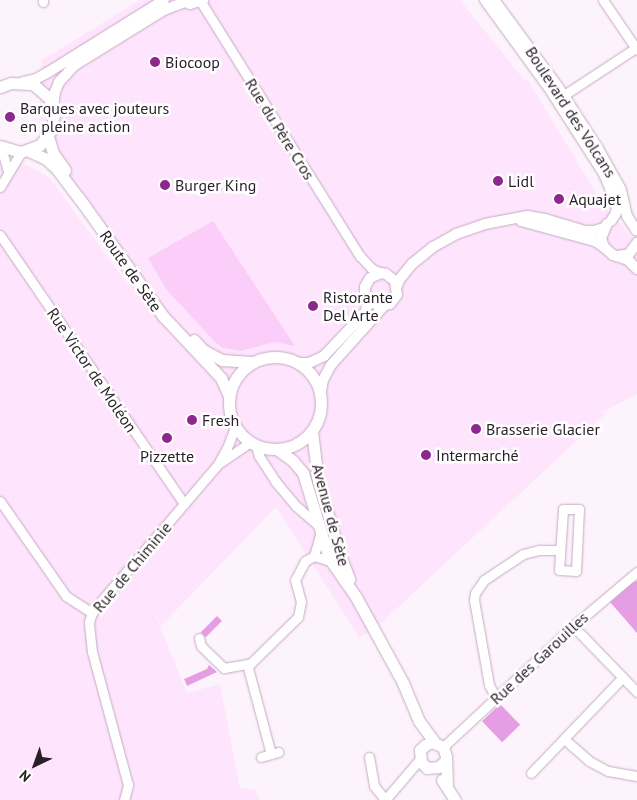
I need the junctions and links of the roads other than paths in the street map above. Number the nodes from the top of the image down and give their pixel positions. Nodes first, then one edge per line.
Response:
1 (164, 0) edge
2 (485, 0) edge
3 (494, 0) edge
4 (602, 0) edge
5 (183, 1) edge
6 (202, 1) edge
7 (636, 49) edge
8 (22, 82) junction
9 (0, 87) edge
10 (564, 96) junction
11 (53, 108) junction
12 (48, 136) junction
13 (1, 147) edge
14 (25, 151) junction
15 (8, 170) junction
16 (0, 187) edge
17 (515, 220) junction
18 (608, 225) junction
19 (636, 232) edge
20 (0, 235) edge
21 (637, 245) edge
22 (604, 248) junction
23 (360, 256) junction
24 (618, 256) junction
25 (637, 256) edge
26 (412, 264) junction
27 (637, 269) edge
28 (383, 274) junction
29 (366, 282) junction
30 (397, 286) junction
31 (366, 296) junction
32 (384, 306) junction
33 (252, 362) junction
34 (298, 363) junction
35 (321, 392) junction
36 (229, 396) junction
37 (235, 427) junction
38 (312, 432) junction
39 (253, 444) junction
40 (278, 450) junction
41 (218, 464) junction
42 (0, 501) edge
43 (184, 504) junction
44 (319, 529) junction
45 (560, 550) junction
46 (314, 556) junction
47 (330, 561) junction
48 (637, 572) edge
49 (356, 597) junction
50 (92, 613) junction
51 (573, 626) junction
52 (199, 638) dead end
53 (247, 664) junction
54 (622, 678) junction
55 (637, 692) edge
56 (496, 698) junction
57 (419, 720) junction
58 (564, 739) junction
59 (439, 745) junction
60 (260, 757) dead end
61 (369, 757) dead end
62 (425, 760) junction
63 (444, 761) junction
64 (531, 773) dead end
65 (637, 776) edge
66 (447, 786) junction
67 (124, 800) edge
68 (384, 800) edge
69 (454, 800) edge

1 - 8 street
2 - 18 street, Boulevard des Volcans
3 - 10 street, Boulevard des Volcans
4 - 7 street
5 - 6 street
5 - 11 street
6 - 23 street, Rue du Père Cros
7 - 10 street
8 - 9 main road
8 - 11 main road
10 - 19 street, Boulevard des Volcans
11 - 12 main road
12 - 14 main road
12 - 33 main road, Route de Sète
13 - 14 main road, Route de Sète
13 - 15 street
14 - 15 street
14 - 36 main road, Route de Sète
15 - 16 street
17 - 18 street
17 - 22 street
17 - 26 street
18 - 19 street
18 - 22 street, Boulevard des Volcans
20 - 43 street, Rue Victor de Moléon
21 - 24 street
21 - 25 street
22 - 24 street
23 - 28 street, Rue du Père Cros
23 - 29 street, Rue du Père Cros
24 - 27 street
26 - 28 street
26 - 30 street
28 - 29 street
28 - 30 street
29 - 31 street
30 - 32 street
31 - 32 street
31 - 34 street
32 - 35 street
33 - 34 main road
33 - 36 main road
34 - 35 main road
35 - 38 main road
36 - 37 main road
37 - 39 main road
37 - 41 street, Rue de Chiminie
38 - 40 main road
38 - 49 main road, Avenue de Sète
39 - 40 main road
39 - 41 street, Rue de Chiminie
39 - 44 street
40 - 44 main road, Avenue de Sète
41 - 43 street, Rue de Chiminie
42 - 50 street
43 - 50 street, Rue de Chiminie
44 - 46 street
44 - 47 main road, Avenue de Sète
45 - 45 street
45 - 56 street
46 - 47 street
46 - 53 street
47 - 49 main road, Avenue de Sète
48 - 51 street, Rue des Garouilles
49 - 57 main road, Avenue de Sète
50 - 67 street, Rue de Chiminie
51 - 54 street
51 - 56 street, Rue des Garouilles
52 - 53 street
53 - 60 street
54 - 55 street
54 - 58 street
56 - 59 street, Rue des Garouilles
57 - 59 main road, Avenue de Sète
57 - 62 main road, Avenue de Sète
58 - 64 street
58 - 65 street
59 - 62 main road
59 - 63 main road
61 - 68 street
62 - 63 main road
62 - 66 main road
62 - 68 street
63 - 66 main road
66 - 69 main road

